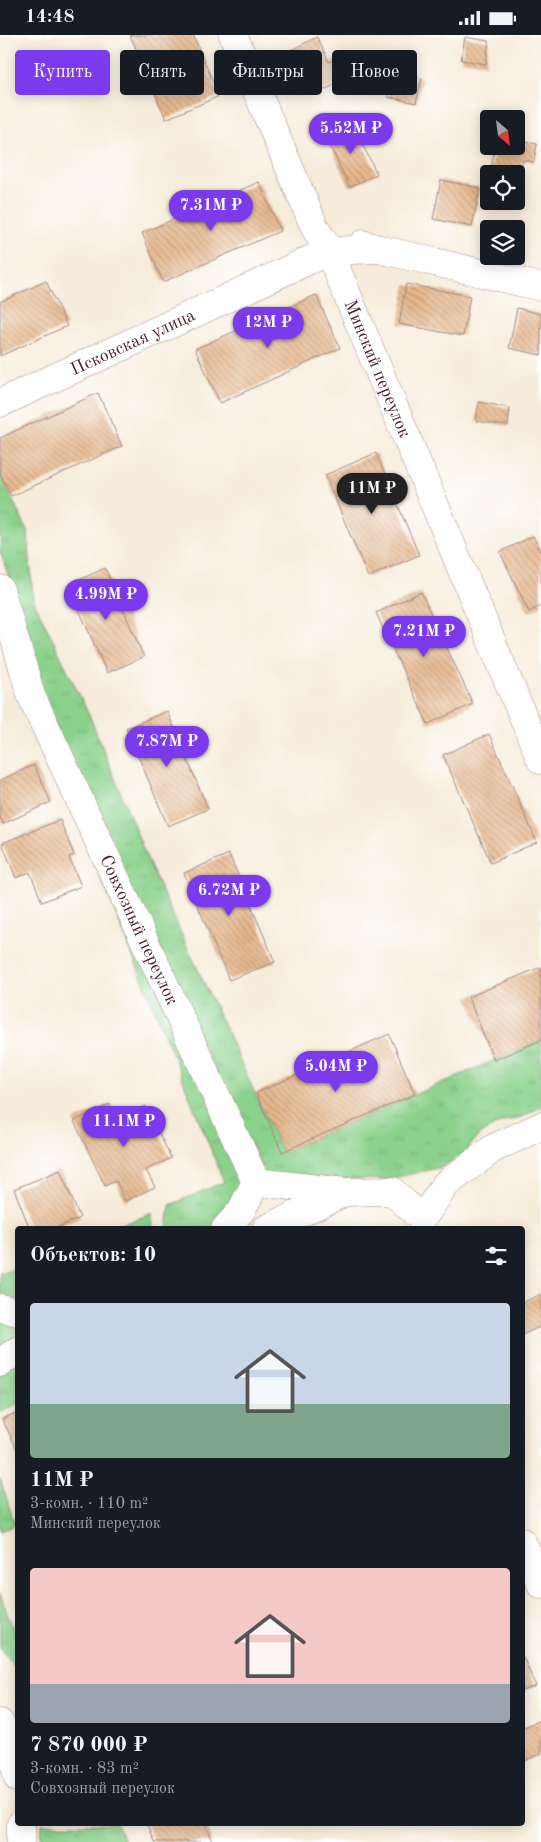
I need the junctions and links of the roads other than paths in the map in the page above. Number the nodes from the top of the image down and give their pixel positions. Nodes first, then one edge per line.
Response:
1 (233, 35) edge
2 (315, 228) junction
3 (379, 249) junction
4 (329, 251) junction
5 (541, 287) edge
6 (0, 403) edge
7 (0, 589) edge
8 (541, 760) edge
9 (541, 1126) edge
10 (256, 1182) junction
11 (345, 1192) junction
12 (422, 1224) edge
13 (228, 1226) edge
14 (272, 1226) edge
15 (0, 1308) edge
16 (15, 1310) edge
17 (15, 1352) edge
18 (0, 1363) edge
19 (525, 1549) edge
20 (541, 1584) edge
21 (0, 1723) edge
22 (15, 1766) edge
23 (21, 1826) edge
24 (20, 1842) edge

1 - 2 street, Минский переулок
2 - 3 street, Псковская улица
2 - 4 street, Минский переулок
3 - 4 street, Псковская улица
3 - 5 street, Псковская улица
4 - 6 street, Псковская улица
4 - 8 street, Минский переулок
7 - 10 street, Совхозный переулок
9 - 12 street
10 - 11 street
10 - 13 street
11 - 12 street
11 - 14 street
15 - 16 street
17 - 18 street
19 - 20 street
21 - 22 street
23 - 24 street

